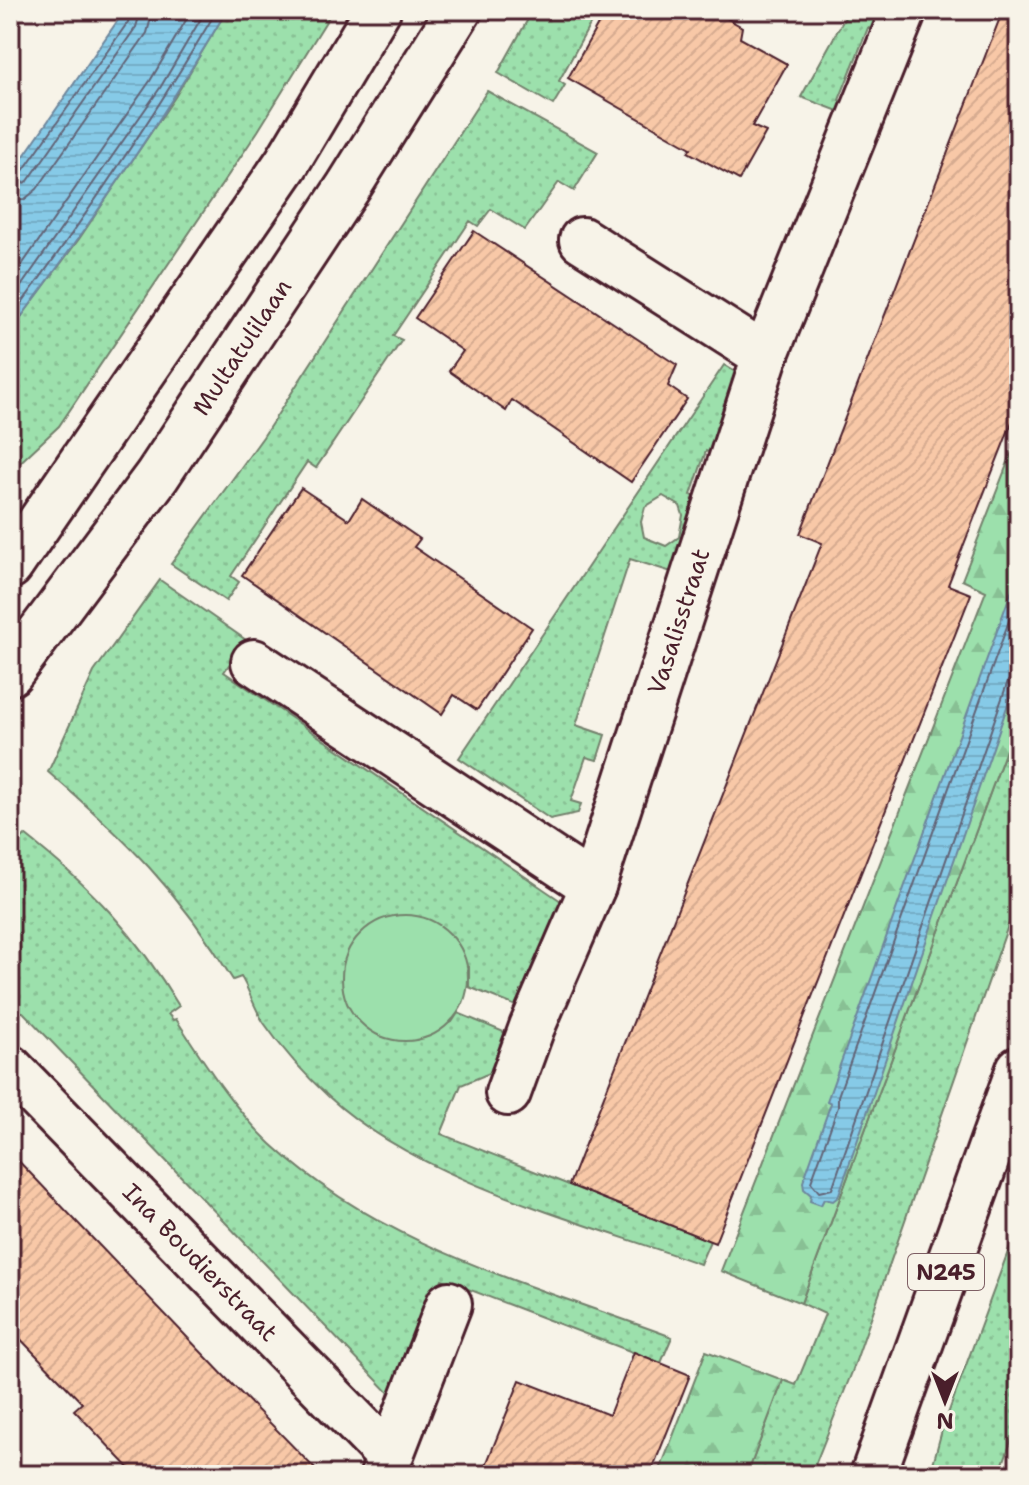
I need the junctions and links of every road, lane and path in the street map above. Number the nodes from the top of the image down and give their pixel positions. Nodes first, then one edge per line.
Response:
1 (378, 10) edge
2 (459, 10) edge
3 (904, 10) edge
4 (582, 240) dead end
5 (765, 356) junction
6 (10, 566) edge
7 (254, 662) dead end
8 (10, 673) edge
9 (593, 886) junction
10 (10, 1068) edge
11 (1019, 1069) edge
12 (508, 1093) dead end
13 (449, 1304) dead end
14 (387, 1466) edge
15 (873, 1475) edge

1 - 6 street
2 - 8 street, Multatulilaan
3 - 5 street, Vasalisstraat
4 - 5 street
5 - 9 street, Vasalisstraat
7 - 9 street
9 - 12 street, Vasalisstraat
10 - 14 street, Ina Boudierstraat
11 - 15 street, N245
13 - 14 street, Ina Boudierstraat

